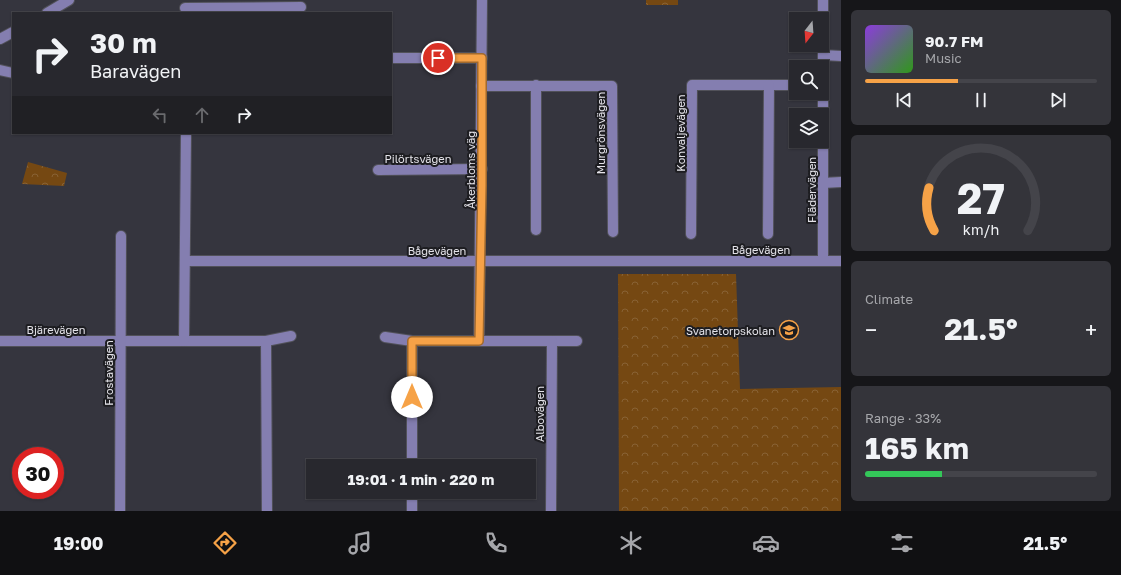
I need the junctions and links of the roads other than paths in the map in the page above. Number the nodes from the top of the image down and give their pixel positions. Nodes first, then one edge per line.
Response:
1 (69, 0) edge
2 (482, 0) edge
3 (823, 0) edge
4 (185, 7) edge
5 (301, 7) dead end
6 (49, 12) edge
7 (12, 33) edge
8 (0, 39) edge
9 (823, 55) junction
10 (841, 56) edge
11 (392, 58) edge
12 (482, 58) junction
13 (823, 60) edge
14 (0, 70) edge
15 (12, 73) edge
16 (536, 85) junction
17 (769, 85) junction
18 (789, 85) edge
19 (481, 86) junction
20 (823, 100) edge
21 (186, 134) edge
22 (482, 169) junction
23 (378, 170) dead end
24 (841, 182) edge
25 (823, 183) junction
26 (536, 230) dead end
27 (613, 232) dead end
28 (691, 234) dead end
29 (768, 234) dead end
30 (121, 236) dead end
31 (823, 260) junction
32 (841, 260) edge
33 (185, 261) junction
34 (481, 262) junction
35 (291, 336) dead end
36 (385, 337) dead end
37 (0, 341) edge
38 (120, 341) junction
39 (184, 341) junction
40 (266, 341) junction
41 (412, 341) junction
42 (479, 341) junction
43 (552, 341) junction
44 (577, 341) dead end
45 (412, 459) edge
46 (412, 499) edge
47 (120, 511) edge
48 (266, 511) edge
49 (412, 511) edge
50 (551, 511) edge

1 - 6 street
2 - 12 street, Åkerbloms väg
3 - 9 street, Flädervägen
4 - 5 street
7 - 8 street
9 - 10 street
9 - 13 street, Flädervägen
11 - 12 street
12 - 19 street, Åkerbloms väg
14 - 15 street
16 - 19 street, Murgrönsvägen
16 - 26 street
16 - 27 street, Murgrönsvägen
17 - 18 street, Konvaljevägen
17 - 28 street, Konvaljevägen
17 - 29 street
19 - 22 street, Åkerbloms väg
20 - 25 street, Flädervägen
21 - 33 street
22 - 23 street, Pilörtsvägen
22 - 34 street, Åkerbloms väg
24 - 25 street
25 - 31 street, Flädervägen
30 - 38 street, Frostavägen
31 - 32 street, Bågevägen
31 - 34 street, Bågevägen
33 - 34 street, Bågevägen
33 - 39 street
34 - 42 street, Åkerbloms väg
35 - 40 street, Bjärevägen
36 - 41 street
37 - 38 street, Bjärevägen
38 - 39 street, Bjärevägen
38 - 47 street, Frostavägen
39 - 40 street, Bjärevägen
40 - 48 street
41 - 42 street
41 - 45 street
42 - 43 street
43 - 44 street
43 - 50 street, Albovägen
46 - 49 street

